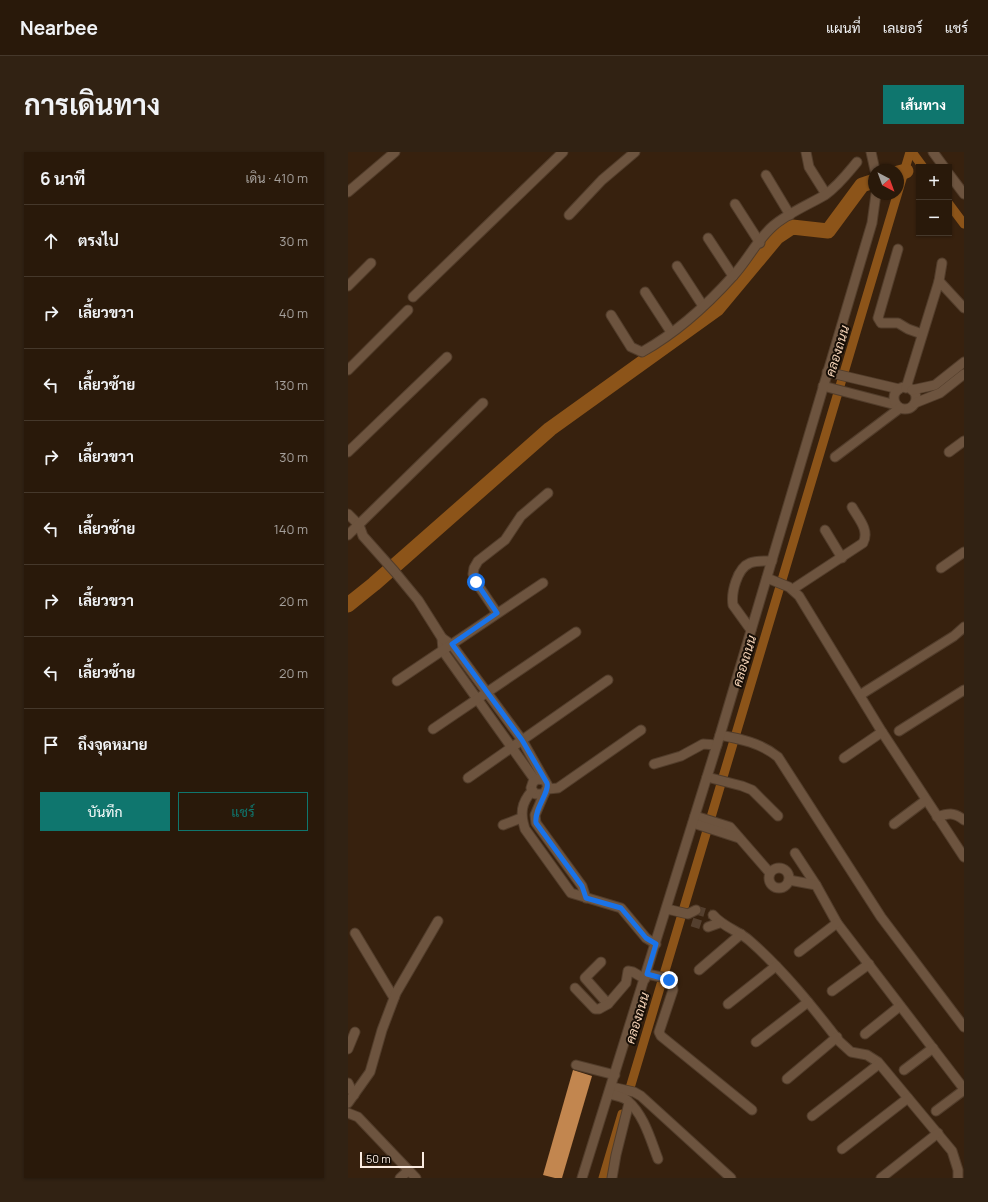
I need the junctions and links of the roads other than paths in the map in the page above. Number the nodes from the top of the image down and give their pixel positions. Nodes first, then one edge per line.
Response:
1 (395, 152) edge
2 (563, 152) edge
3 (635, 152) edge
4 (806, 152) edge
5 (871, 152) edge
6 (933, 152) edge
7 (857, 162) dead end
8 (874, 164) edge
9 (942, 164) edge
10 (766, 175) dead end
11 (952, 178) edge
12 (348, 192) edge
13 (826, 194) junction
14 (964, 194) edge
15 (875, 200) edge
16 (735, 204) dead end
17 (569, 215) dead end
18 (790, 215) junction
19 (708, 238) dead end
20 (760, 243) junction
21 (898, 250) dead end
22 (371, 263) dead end
23 (942, 263) dead end
24 (677, 266) dead end
25 (733, 276) junction
26 (939, 281) junction
27 (348, 286) edge
28 (645, 292) dead end
29 (413, 297) dead end
30 (703, 306) junction
31 (964, 308) edge
32 (408, 310) dead end
33 (611, 315) dead end
34 (671, 332) junction
35 (922, 334) junction
36 (446, 357) dead end
37 (964, 362) edge
38 (348, 370) edge
39 (830, 373) junction
40 (964, 374) edge
41 (869, 382) junction
42 (827, 387) junction
43 (906, 389) junction
44 (864, 397) junction
45 (483, 403) dead end
46 (915, 403) junction
47 (898, 406) junction
48 (964, 441) edge
49 (348, 452) edge
50 (949, 452) dead end
51 (835, 457) dead end
52 (548, 493) dead end
53 (852, 507) dead end
54 (348, 514) edge
55 (359, 525) junction
56 (825, 530) dead end
57 (349, 532) edge
58 (363, 536) junction
59 (964, 552) edge
60 (842, 558) junction
61 (772, 561) junction
62 (941, 568) dead end
63 (770, 579) junction
64 (543, 582) dead end
65 (791, 588) junction
66 (497, 613) junction
67 (751, 630) junction
68 (576, 632) dead end
69 (962, 633) edge
70 (442, 638) junction
71 (452, 644) junction
72 (443, 651) junction
73 (608, 680) dead end
74 (397, 681) dead end
75 (964, 690) edge
76 (486, 693) junction
77 (860, 695) junction
78 (477, 700) junction
79 (433, 729) dead end
80 (641, 730) dead end
81 (882, 732) junction
82 (899, 732) dead end
83 (723, 736) junction
84 (522, 740) junction
85 (716, 745) junction
86 (511, 747) junction
87 (844, 758) dead end
88 (654, 764) dead end
89 (468, 778) dead end
90 (709, 778) junction
91 (543, 786) junction
92 (926, 800) junction
93 (778, 816) dead end
94 (937, 817) junction
95 (522, 818) junction
96 (964, 820) edge
97 (697, 821) junction
98 (894, 824) dead end
99 (502, 825) dead end
100 (960, 844) edge
101 (795, 853) dead end
102 (964, 857) edge
103 (770, 873) junction
104 (789, 880) junction
105 (816, 885) junction
106 (586, 898) junction
107 (669, 909) junction
108 (690, 915) tunnel mouth
109 (713, 915) tunnel mouth
110 (438, 921) dead end
111 (719, 923) junction
112 (837, 923) junction
113 (708, 927) tunnel mouth
114 (355, 932) dead end
115 (741, 934) junction
116 (656, 944) junction
117 (799, 952) dead end
118 (601, 962) dead end
119 (869, 964) junction
120 (776, 966) junction
121 (700, 970) dead end
122 (648, 976) junction
123 (575, 988) dead end
124 (832, 991) dead end
125 (394, 998) junction
126 (808, 1002) junction
127 (608, 1004) junction
128 (728, 1004) dead end
129 (900, 1006) junction
130 (964, 1027) edge
131 (355, 1032) dead end
132 (865, 1034) dead end
133 (836, 1037) junction
134 (756, 1042) dead end
135 (933, 1048) junction
136 (348, 1049) edge
137 (576, 1064) dead end
138 (879, 1064) junction
139 (904, 1070) dead end
140 (615, 1075) junction
141 (787, 1079) dead end
142 (348, 1083) edge
143 (964, 1089) edge
144 (613, 1091) junction
145 (354, 1095) junction
146 (908, 1098) junction
147 (628, 1102) junction
148 (348, 1103) edge
149 (752, 1110) dead end
150 (936, 1111) dead end
151 (348, 1113) edge
152 (812, 1116) dead end
153 (938, 1133) junction
154 (842, 1149) dead end
155 (658, 1159) dead end
156 (409, 1170) junction
157 (400, 1178) edge
158 (416, 1178) edge
159 (582, 1178) edge
160 (612, 1178) edge
161 (731, 1178) edge
162 (881, 1178) edge
163 (958, 1178) edge

1 - 12 street
2 - 29 street
3 - 17 street
4 - 13 street
5 - 8 street
6 - 9 street
7 - 13 street
10 - 18 street
11 - 14 street
13 - 18 street
15 - 39 street
16 - 20 street
18 - 20 street
19 - 25 street
20 - 25 street
21 - 35 street
22 - 27 street
23 - 26 street
24 - 30 street
25 - 30 street
26 - 31 street
26 - 35 street
28 - 34 street
30 - 34 street
32 - 38 street
33 - 34 street
35 - 43 street
36 - 49 street
37 - 43 street
39 - 41 street
39 - 42 street
40 - 46 street
41 - 43 street
41 - 44 street
42 - 44 street
42 - 61 street
43 - 46 street
43 - 47 street
44 - 47 street
45 - 55 street
46 - 47 street
47 - 51 street
48 - 50 street
52 - 66 street
53 - 60 street
54 - 55 street
55 - 57 street
55 - 58 street
56 - 60 street
57 - 58 street
58 - 70 street
59 - 62 street
60 - 65 street
61 - 63 street
61 - 67 street
63 - 65 street
63 - 67 street
64 - 66 street
65 - 77 street
66 - 71 street
67 - 83 street
68 - 76 street
69 - 77 street
70 - 71 street
70 - 72 street
71 - 72 street
71 - 76 street
72 - 74 street
72 - 78 street
73 - 84 street
75 - 82 street
76 - 78 street
76 - 84 street
77 - 81 street
78 - 79 street
78 - 86 street
80 - 91 street
81 - 87 street
81 - 92 street
83 - 85 street
83 - 130 street
84 - 86 street
84 - 91 street
85 - 88 street
85 - 90 street
86 - 89 street
86 - 91 street
90 - 93 street
90 - 97 street
91 - 95 street
91 - 106 street
92 - 94 street
92 - 98 street
94 - 96 street
94 - 100 street
95 - 99 street
95 - 106 street
97 - 103 street
97 - 107 street
100 - 102 street
101 - 105 street
103 - 104 street
103 - 104 street
104 - 105 street
105 - 112 street
106 - 116 street
107 - 108 street
107 - 116 street
109 - 111 street
110 - 125 street
111 - 113 street
111 - 115 street
112 - 117 street
112 - 119 street
114 - 125 street
115 - 120 street
115 - 121 street
116 - 122 street
118 - 127 street
119 - 124 street
119 - 129 street
120 - 126 street
120 - 128 street
122 - 127 street
122 - 140 street
122 - 149 street
123 - 127 street
125 - 145 street
126 - 133 street
126 - 134 street
129 - 132 street
129 - 135 street
131 - 136 street
133 - 138 street
133 - 141 street
135 - 139 street
135 - 143 street
137 - 140 street
138 - 146 street
138 - 152 street
140 - 144 street
142 - 145 street
143 - 150 street
144 - 147 street
144 - 159 street
144 - 161 street
145 - 148 street
146 - 153 street
146 - 154 street
147 - 155 street
147 - 160 street
151 - 156 street
153 - 162 street
153 - 163 street
156 - 157 street
156 - 158 street

